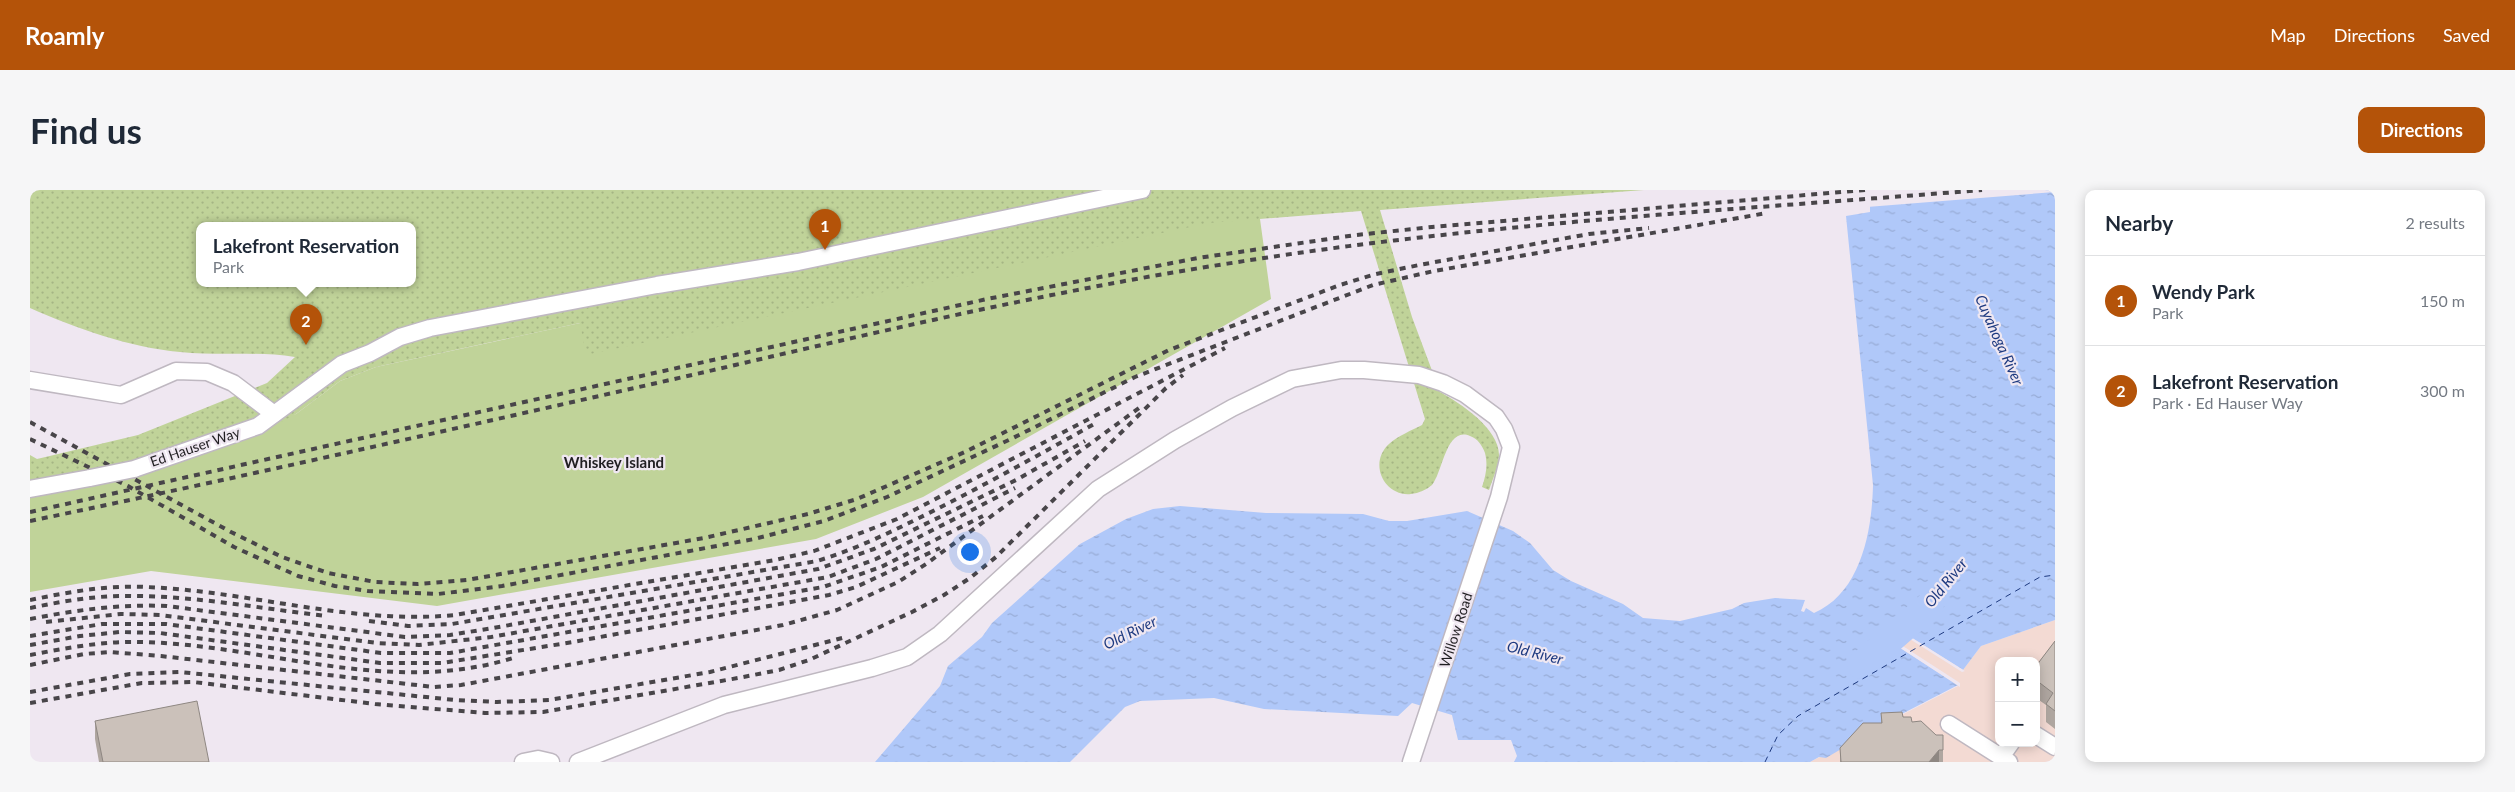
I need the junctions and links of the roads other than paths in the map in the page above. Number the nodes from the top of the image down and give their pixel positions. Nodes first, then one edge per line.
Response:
1 (1142, 190) edge
2 (30, 380) edge
3 (274, 414) junction
4 (30, 489) edge
5 (1949, 724) dead end
6 (2040, 738) edge
7 (2010, 747) edge
8 (2055, 747) edge
9 (2005, 760) edge
10 (523, 762) edge
11 (551, 762) edge
12 (578, 762) edge
13 (1411, 762) edge

1 - 3 street, Ed Hauser Way
2 - 3 street
3 - 4 street, Ed Hauser Way, bridge
5 - 9 street
6 - 8 street
7 - 9 street
10 - 11 street
12 - 13 street, Willow Road

